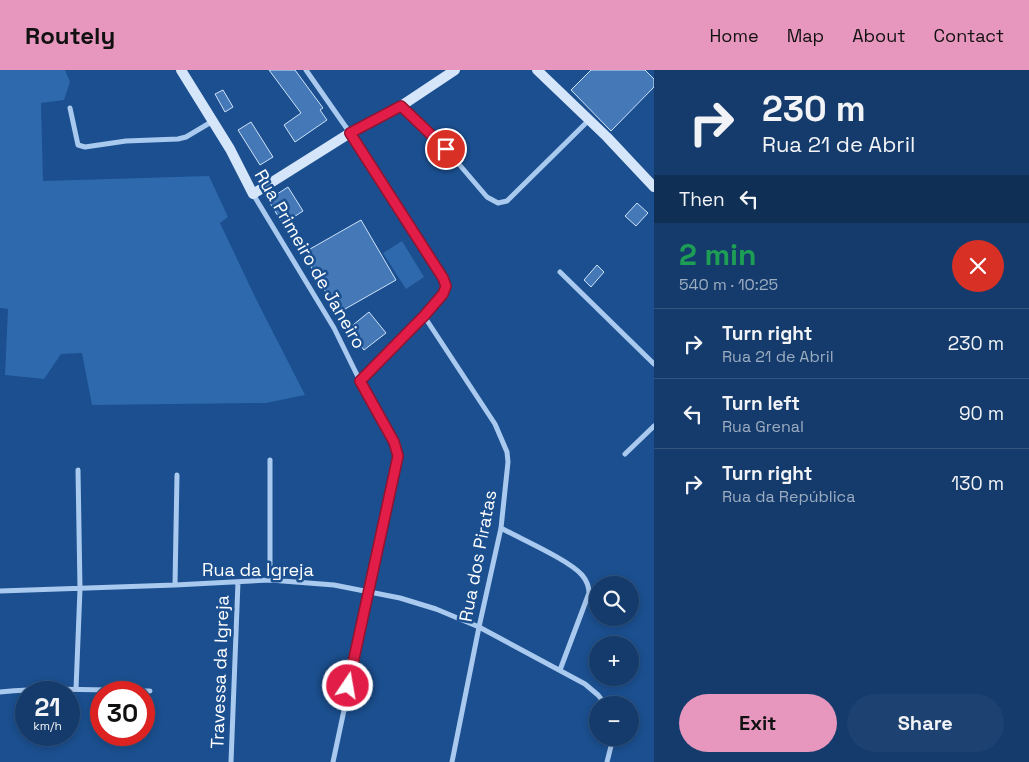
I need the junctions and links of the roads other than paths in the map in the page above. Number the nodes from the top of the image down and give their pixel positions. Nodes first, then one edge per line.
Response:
1 (181, 70) edge
2 (306, 70) edge
3 (454, 70) edge
4 (537, 70) edge
5 (401, 106) junction
6 (70, 108) dead end
7 (589, 120) junction
8 (213, 122) junction
9 (350, 133) junction
10 (654, 187) edge
11 (253, 194) junction
12 (560, 272) dead end
13 (424, 316) junction
14 (654, 364) edge
15 (360, 381) junction
16 (654, 426) edge
17 (625, 454) dead end
18 (270, 460) dead end
19 (78, 470) dead end
20 (177, 475) dead end
21 (501, 528) junction
22 (270, 580) junction
23 (238, 582) junction
24 (175, 585) junction
25 (80, 589) junction
26 (0, 591) edge
27 (368, 592) junction
28 (479, 627) junction
29 (560, 670) junction
30 (76, 681) edge
31 (15, 690) edge
32 (0, 692) edge
33 (599, 696) edge
34 (611, 746) edge
35 (231, 762) edge
36 (333, 762) edge
37 (452, 762) edge
38 (607, 762) edge

1 - 8 street, Rua Primeiro de Janeiro
2 - 9 street
3 - 5 street
4 - 7 street
5 - 7 street
5 - 9 street
6 - 8 street
7 - 10 street
8 - 11 street, Rua Primeiro de Janeiro
9 - 11 street
9 - 13 street
11 - 15 street, Rua Primeiro de Janeiro
12 - 14 street
13 - 15 street
13 - 21 street, Rua dos Piratas
15 - 27 street, Rua Primeiro de Janeiro
16 - 17 street
18 - 22 street
19 - 25 street
20 - 24 street
21 - 28 street, Rua dos Piratas
21 - 29 street
22 - 23 street, Rua da Igreja
22 - 27 street, Rua da Igreja
23 - 24 street, Rua da Igreja
23 - 35 street, Travessa da Igreja
24 - 25 street, Rua da Igreja
25 - 26 street, Rua da Igreja
25 - 30 street
27 - 28 street, Rua da Igreja
27 - 36 street, Rua Primeiro de Janeiro
28 - 29 street, Rua da Igreja
28 - 37 street, Rua dos Piratas
29 - 33 street, Rua da Igreja
31 - 32 street
34 - 38 street

